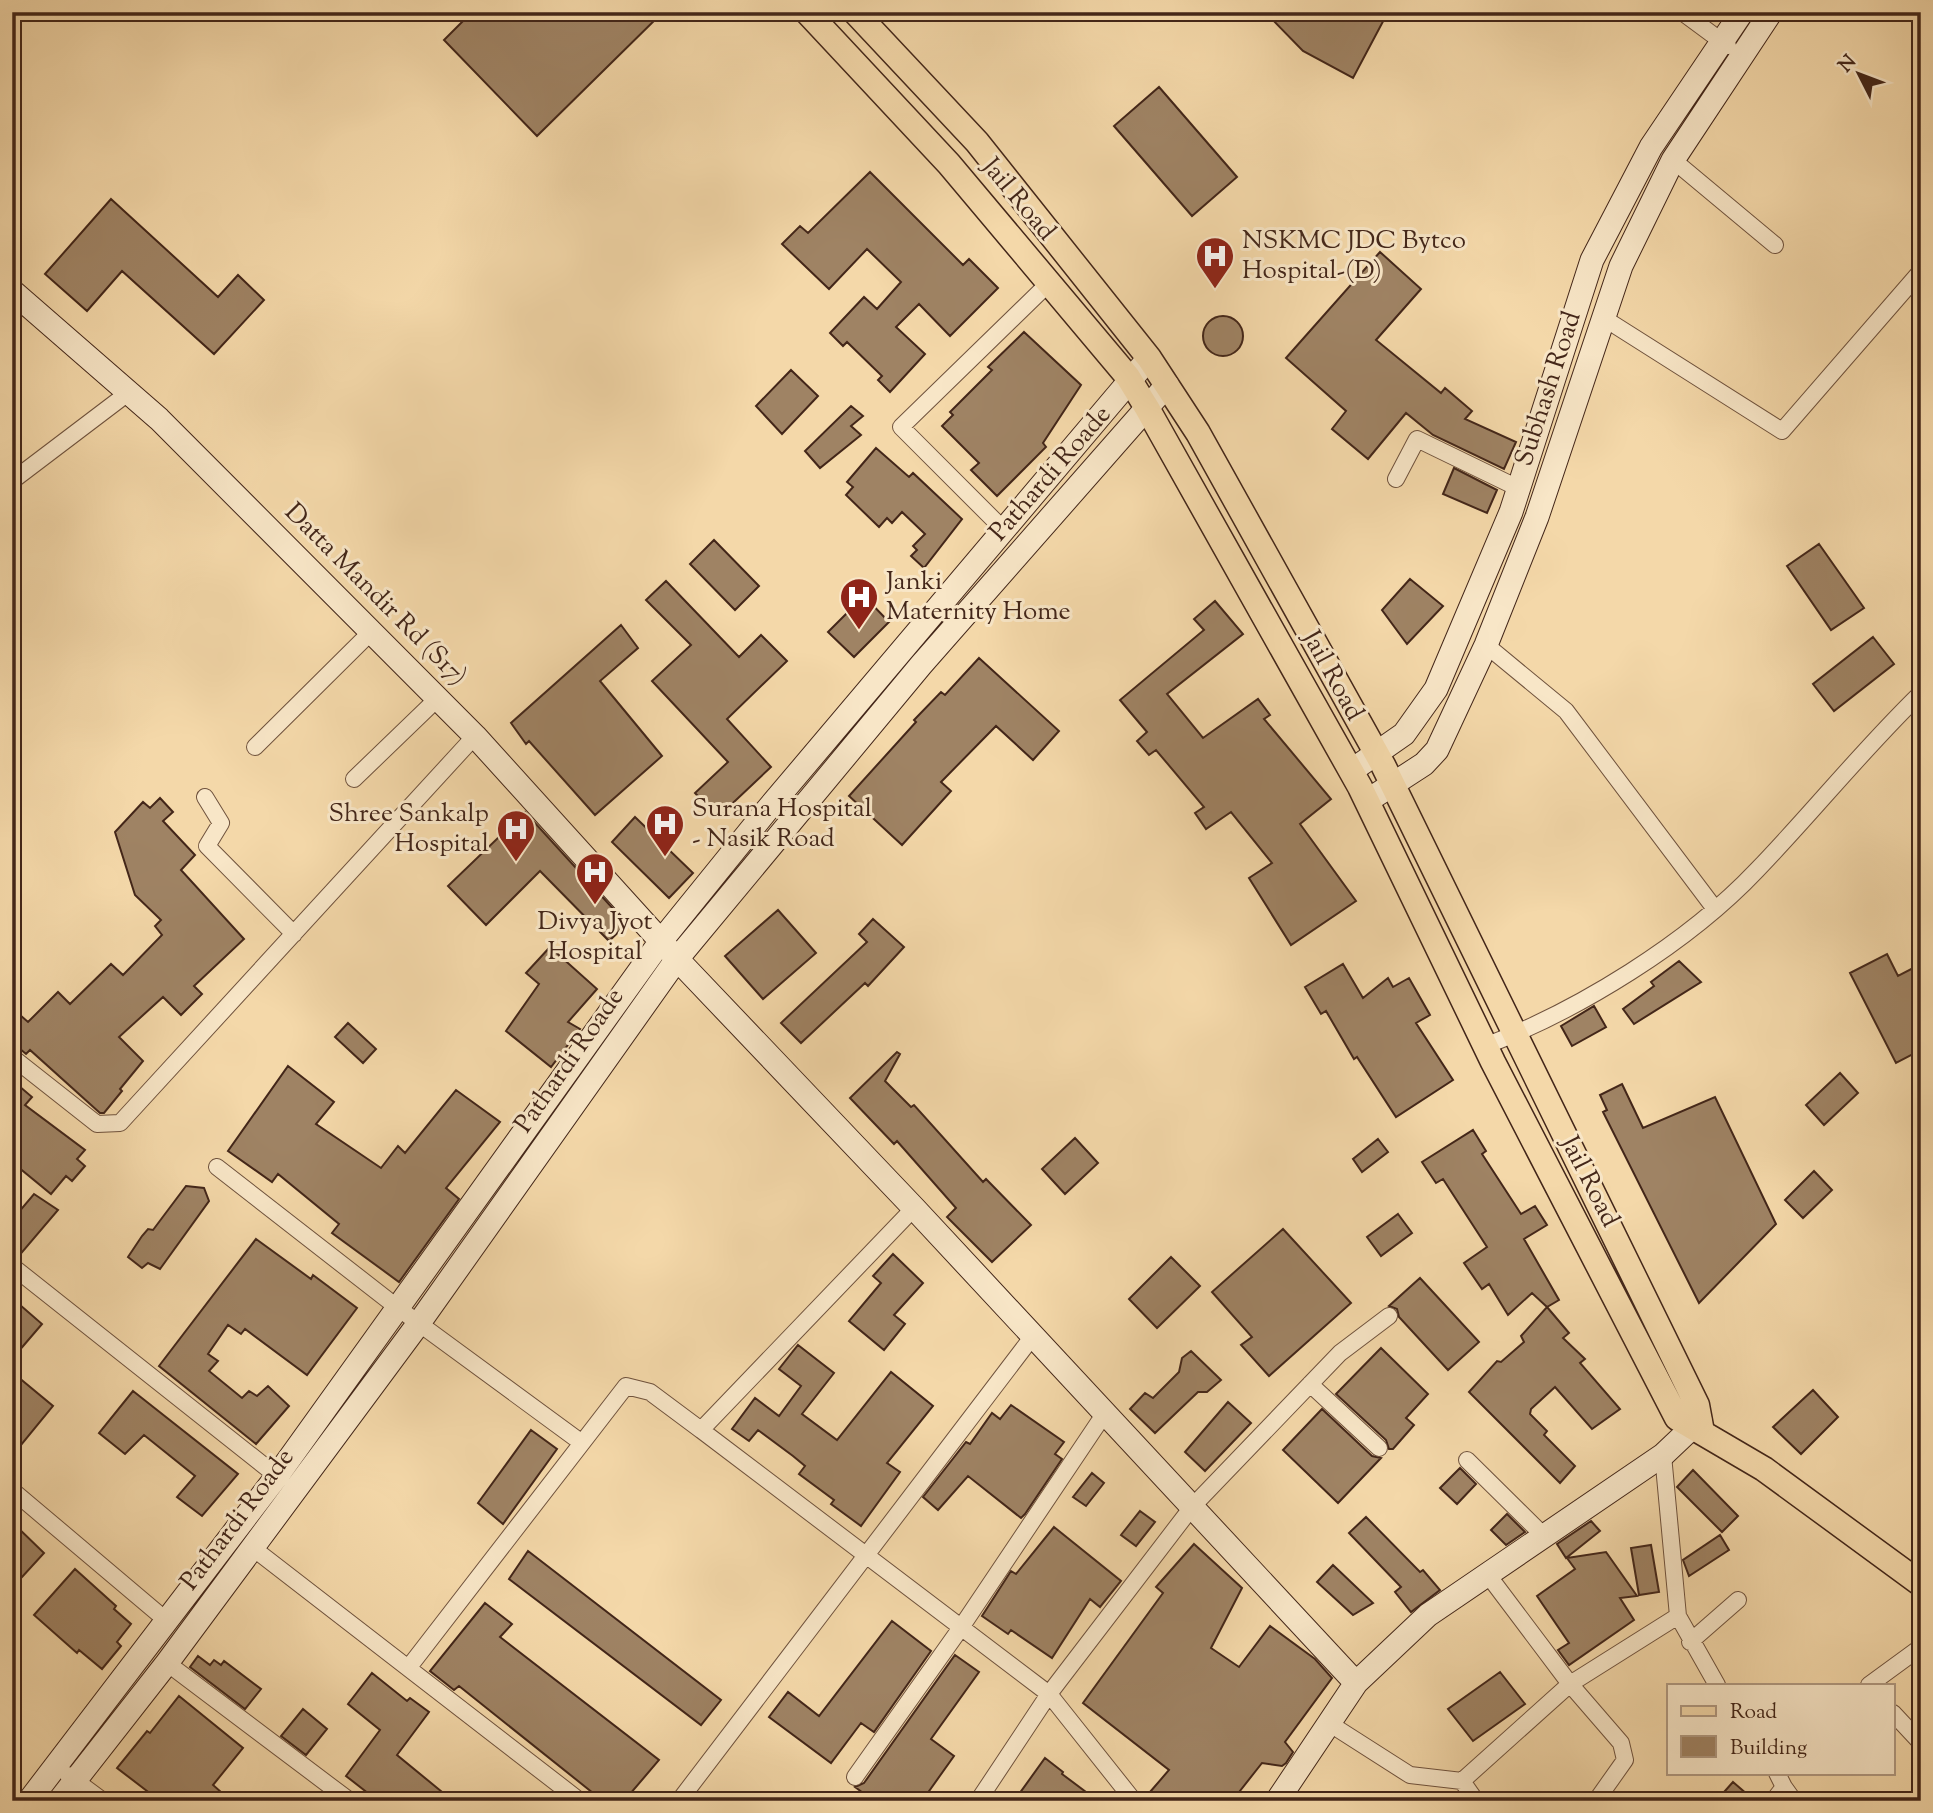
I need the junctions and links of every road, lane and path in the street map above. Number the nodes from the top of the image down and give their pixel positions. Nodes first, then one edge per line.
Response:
1 (807, 12) edge
2 (855, 12) edge
3 (1682, 12) edge
4 (1742, 12) edge
5 (1771, 12) edge
6 (1722, 41) junction
7 (1743, 56) junction
8 (1672, 160) junction
9 (1775, 246) dead end
10 (1921, 271) edge
11 (1049, 283) junction
12 (12, 291) edge
13 (1602, 317) junction
14 (1149, 358) junction
15 (1130, 381) junction
16 (1167, 386) junction
17 (128, 393) junction
18 (1147, 408) junction
19 (1396, 479) dead end
20 (12, 481) edge
21 (1518, 488) junction
22 (1005, 531) junction
23 (373, 630) junction
24 (1486, 645) junction
25 (1921, 694) edge
26 (438, 698) junction
27 (475, 736) junction
28 (255, 747) dead end
29 (1377, 754) junction
30 (1351, 771) junction
31 (354, 779) dead end
32 (1392, 784) junction
33 (205, 797) dead end
34 (1367, 801) junction
35 (1715, 909) junction
36 (294, 934) junction
37 (662, 941) junction
38 (677, 959) junction
39 (1516, 1034) junction
40 (1485, 1046) junction
41 (12, 1056) edge
42 (217, 1167) dead end
43 (1599, 1206) junction
44 (914, 1208) junction
45 (1573, 1218) junction
46 (12, 1266) edge
47 (398, 1308) junction
48 (1389, 1316) dead end
49 (419, 1323) junction
50 (1033, 1336) junction
51 (1310, 1384) junction
52 (1105, 1413) junction
53 (1698, 1426) junction
54 (701, 1430) junction
55 (582, 1443) junction
56 (1379, 1448) dead end
57 (1663, 1455) junction
58 (1467, 1460) dead end
59 (278, 1476) junction
60 (12, 1490) edge
61 (1192, 1507) junction
62 (1544, 1536) junction
63 (253, 1548) junction
64 (865, 1553) junction
65 (1489, 1575) junction
66 (1921, 1584) edge
67 (1738, 1600) dead end
68 (1678, 1616) junction
69 (167, 1621) junction
70 (960, 1629) junction
71 (1690, 1642) junction
72 (1921, 1647) edge
73 (167, 1663) junction
74 (409, 1667) junction
75 (1356, 1683) junction
76 (1570, 1684) junction
77 (1716, 1684) edge
78 (1870, 1684) edge
79 (1049, 1694) junction
80 (1895, 1715) edge
81 (1327, 1722) junction
82 (1921, 1743) edge
83 (66, 1773) junction
84 (855, 1776) dead end
85 (1780, 1780) edge
86 (1462, 1781) junction
87 (1276, 1798) edge
88 (29, 1801) edge
89 (59, 1801) edge
90 (103, 1801) edge
91 (350, 1801) edge
92 (580, 1801) edge
93 (679, 1801) edge
94 (978, 1801) edge
95 (1134, 1801) edge
96 (1476, 1801) edge
97 (1596, 1801) edge
98 (1773, 1801) edge
99 (1794, 1801) edge

1 - 11 main road, Jail Road
2 - 14 main road, Jail Road
3 - 6 street
4 - 6 street, Subhash Road
5 - 7 street, Subhash Road
6 - 7 street
6 - 21 street, Subhash Road
7 - 8 street, Subhash Road
8 - 9 street
8 - 13 street, Subhash Road
10 - 13 street
11 - 15 main road, Jail Road
11 - 22 street
12 - 17 street, Datta Mandir Rd (S17)
13 - 24 street, Subhash Road
14 - 15 street
14 - 16 main road, Jail Road
15 - 18 main road, Jail Road
15 - 22 street
16 - 18 street, Pathardi Roade
16 - 29 main road, Jail Road
17 - 20 street
17 - 23 street, Datta Mandir Rd (S17)
18 - 30 main road, Jail Road
18 - 38 street, Pathardi Roade
19 - 21 street
21 - 29 street, Subhash Road
22 - 37 street
23 - 26 street, Datta Mandir Rd (S17)
23 - 28 street
24 - 32 street, Subhash Road
24 - 35 street
25 - 35 street
26 - 27 street, Datta Mandir Rd (S17)
26 - 31 street
27 - 36 street
27 - 37 street, Datta Mandir Rd (S17)
29 - 30 street, Subhash Road
29 - 32 main road, Jail Road
30 - 34 main road, Jail Road
32 - 34 street, Subhash Road
32 - 39 main road, Jail Road
33 - 36 street
34 - 40 main road, Jail Road
35 - 39 street
36 - 41 street
37 - 38 street, Datta Mandir Rd (S17)
37 - 47 street
38 - 44 street, Datta Mandir Rd (S17)
38 - 49 street, Pathardi Roade
39 - 40 street
39 - 43 main road, Jail Road
40 - 45 main road, Jail Road
42 - 47 street
43 - 45 main road
43 - 53 main road, Jail Road
44 - 50 street, Datta Mandir Rd (S17)
44 - 54 street
45 - 53 main road, Jail Road
46 - 59 street
47 - 49 street
47 - 59 street
48 - 51 street
49 - 55 street
49 - 63 street, Pathardi Roade
50 - 52 street, Datta Mandir Rd (S17)
50 - 64 street
51 - 56 street
51 - 61 street
52 - 61 street, Datta Mandir Rd (S17)
52 - 70 street
53 - 57 street
53 - 66 main road, Jail Road
54 - 55 street
54 - 64 street
55 - 74 street
57 - 62 street
57 - 68 street
58 - 62 street
59 - 69 street
60 - 69 street
61 - 75 street, Datta Mandir Rd (S17)
61 - 79 street
62 - 65 street
63 - 73 street, Pathardi Roade
63 - 74 street
64 - 70 street
64 - 93 street
65 - 75 street
65 - 76 street
67 - 71 street
68 - 71 street
68 - 76 street
69 - 83 street
70 - 79 street
70 - 84 street
71 - 77 street
72 - 78 street
73 - 83 street, Pathardi Roade
73 - 91 street
74 - 92 street
75 - 81 street
76 - 86 street
76 - 97 street
79 - 94 street
79 - 95 street
80 - 82 street
81 - 86 street
81 - 87 street
83 - 88 street
83 - 89 street, Pathardi Roade
83 - 90 street
85 - 98 street
85 - 99 street
86 - 96 street

